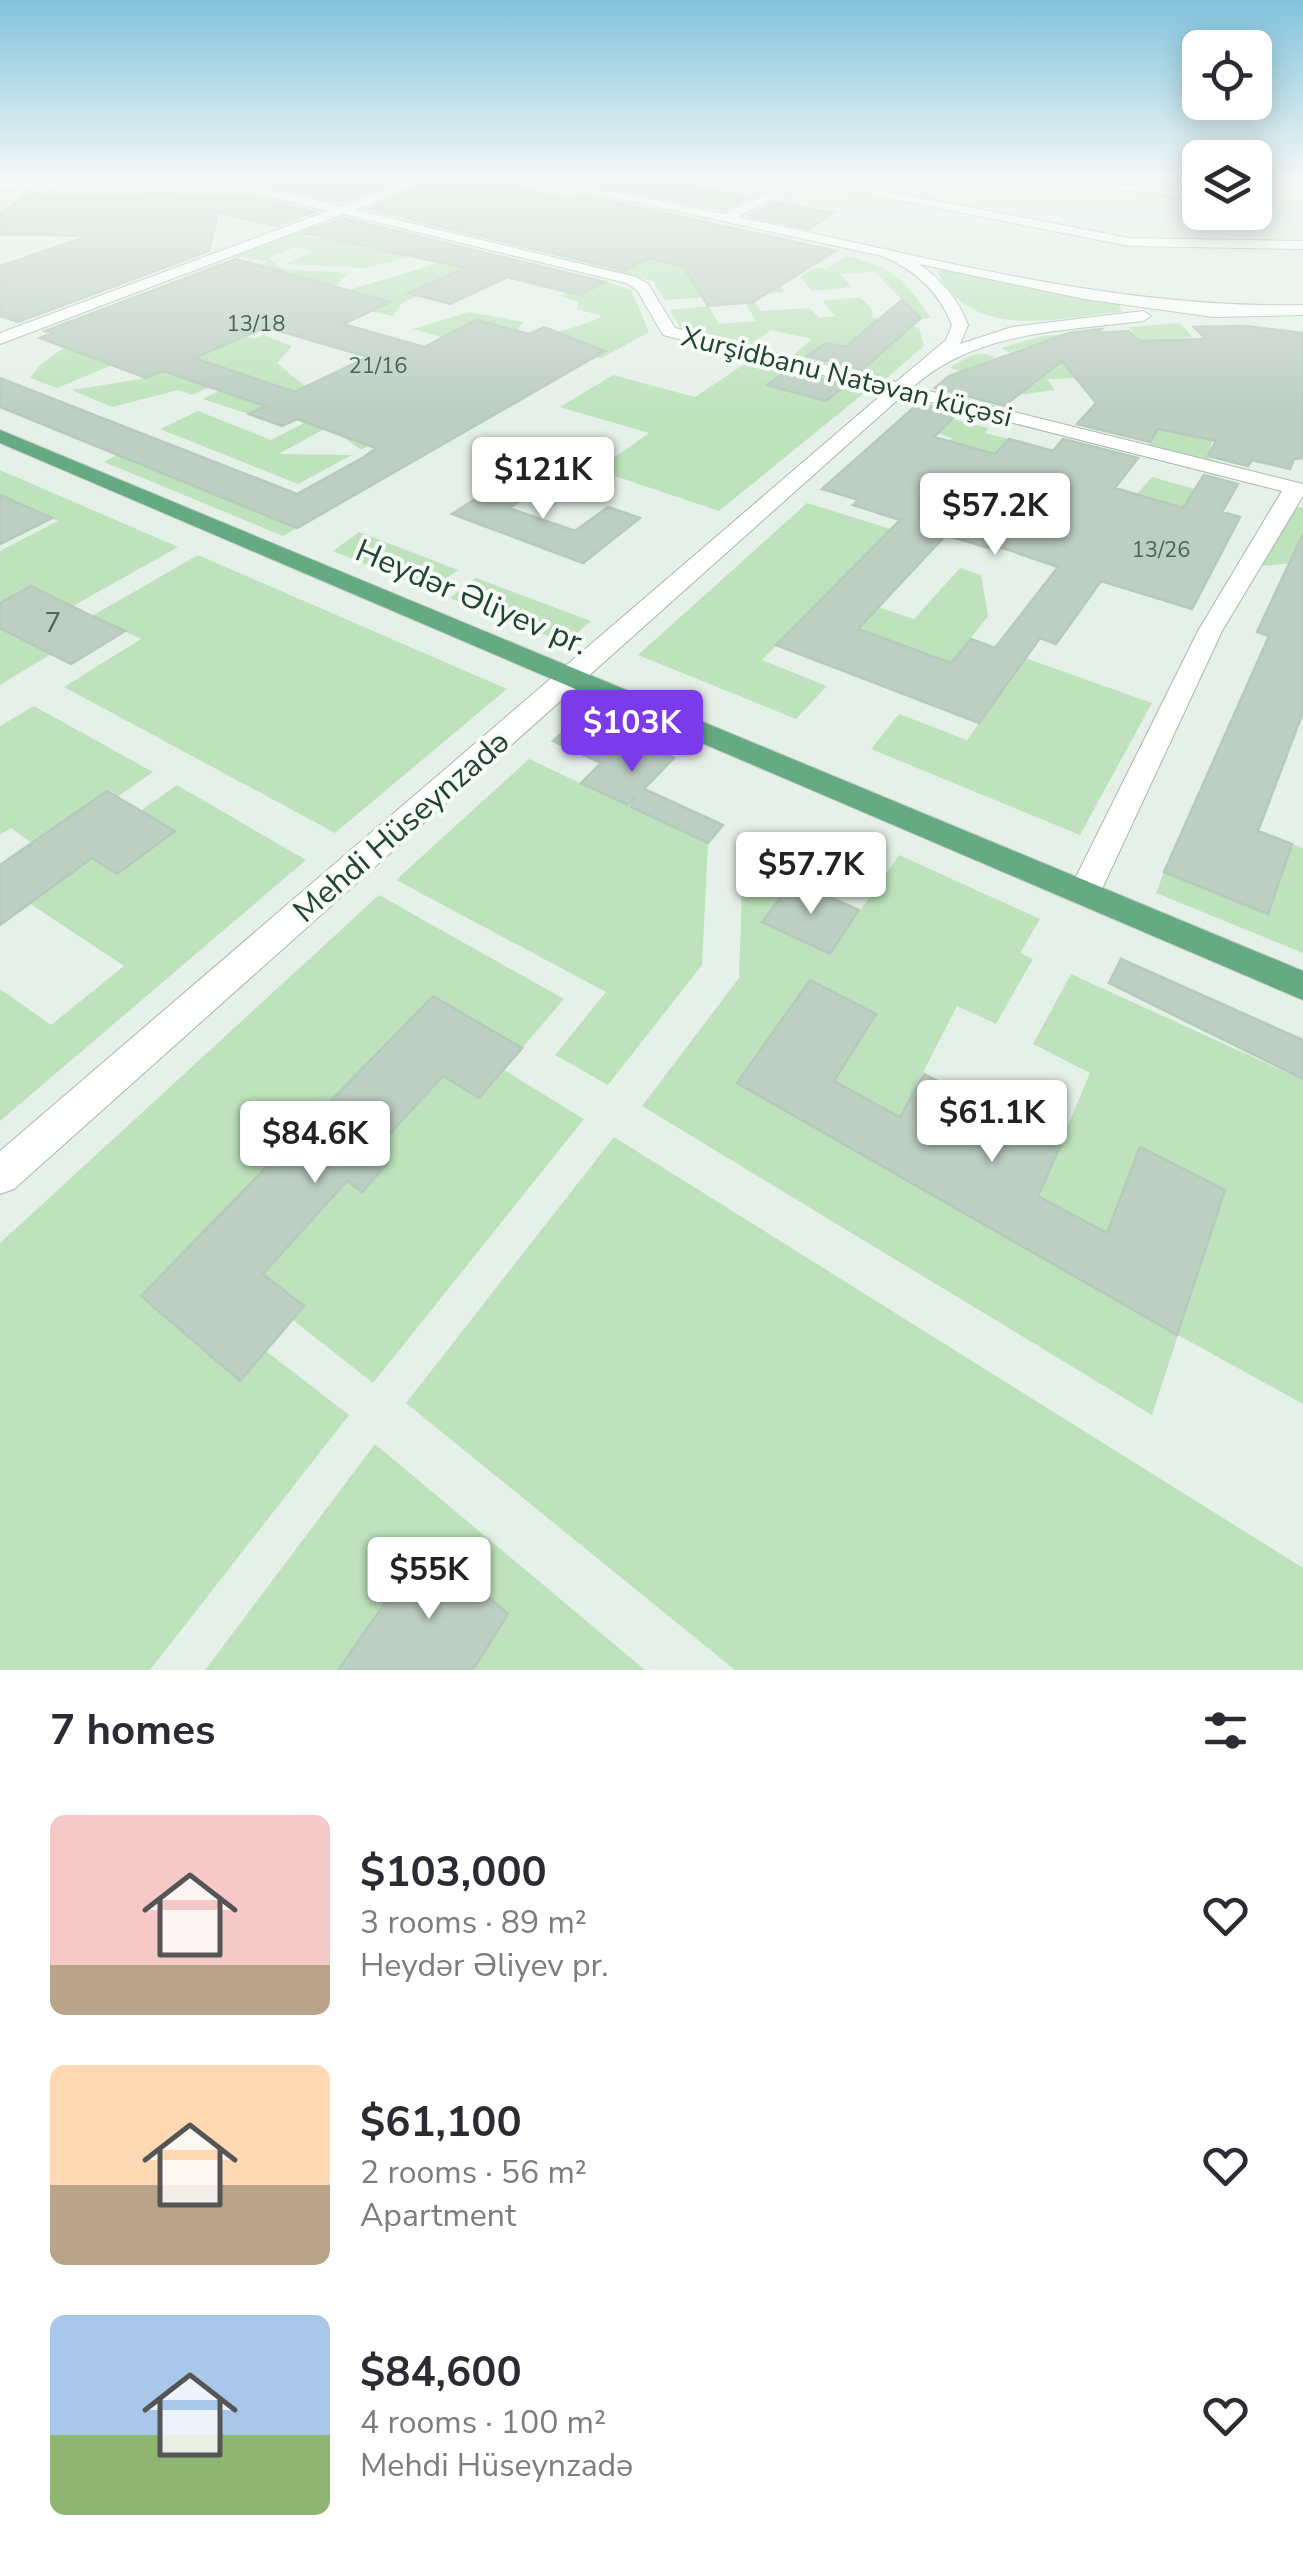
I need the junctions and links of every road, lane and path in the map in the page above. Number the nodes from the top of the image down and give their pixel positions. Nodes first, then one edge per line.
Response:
1 (217, 257) edge
2 (535, 257) edge
3 (896, 257) edge
4 (912, 257) edge
5 (963, 268) junction
6 (929, 277) junction
7 (944, 296) junction
8 (1119, 309) junction
9 (1303, 310) edge
10 (1046, 325) junction
11 (0, 339) edge
12 (937, 358) junction
13 (900, 389) junction
14 (0, 436) edge
15 (1298, 490) edge
16 (571, 677) junction
17 (1084, 893) junction
18 (1303, 986) edge
19 (0, 1176) edge

1 - 11 street
2 - 13 street, Xurşidbanu Natəvan küçəsi
3 - 6 street
4 - 5 street
5 - 6 street
5 - 8 street
6 - 7 street
7 - 10 street
7 - 12 street
8 - 9 street
8 - 10 street
10 - 12 street
12 - 13 street, Mehdi Hüseynzadə
13 - 15 street, Xurşidbanu Natəvan küçəsi
13 - 16 street, Mehdi Hüseynzadə
14 - 16 main road, Heydər Əliyev pr.
15 - 17 street
16 - 17 main road, Heydər Əliyev pr.
16 - 19 street, Mehdi Hüseynzadə
17 - 18 main road, Heydər Əliyev pr.

